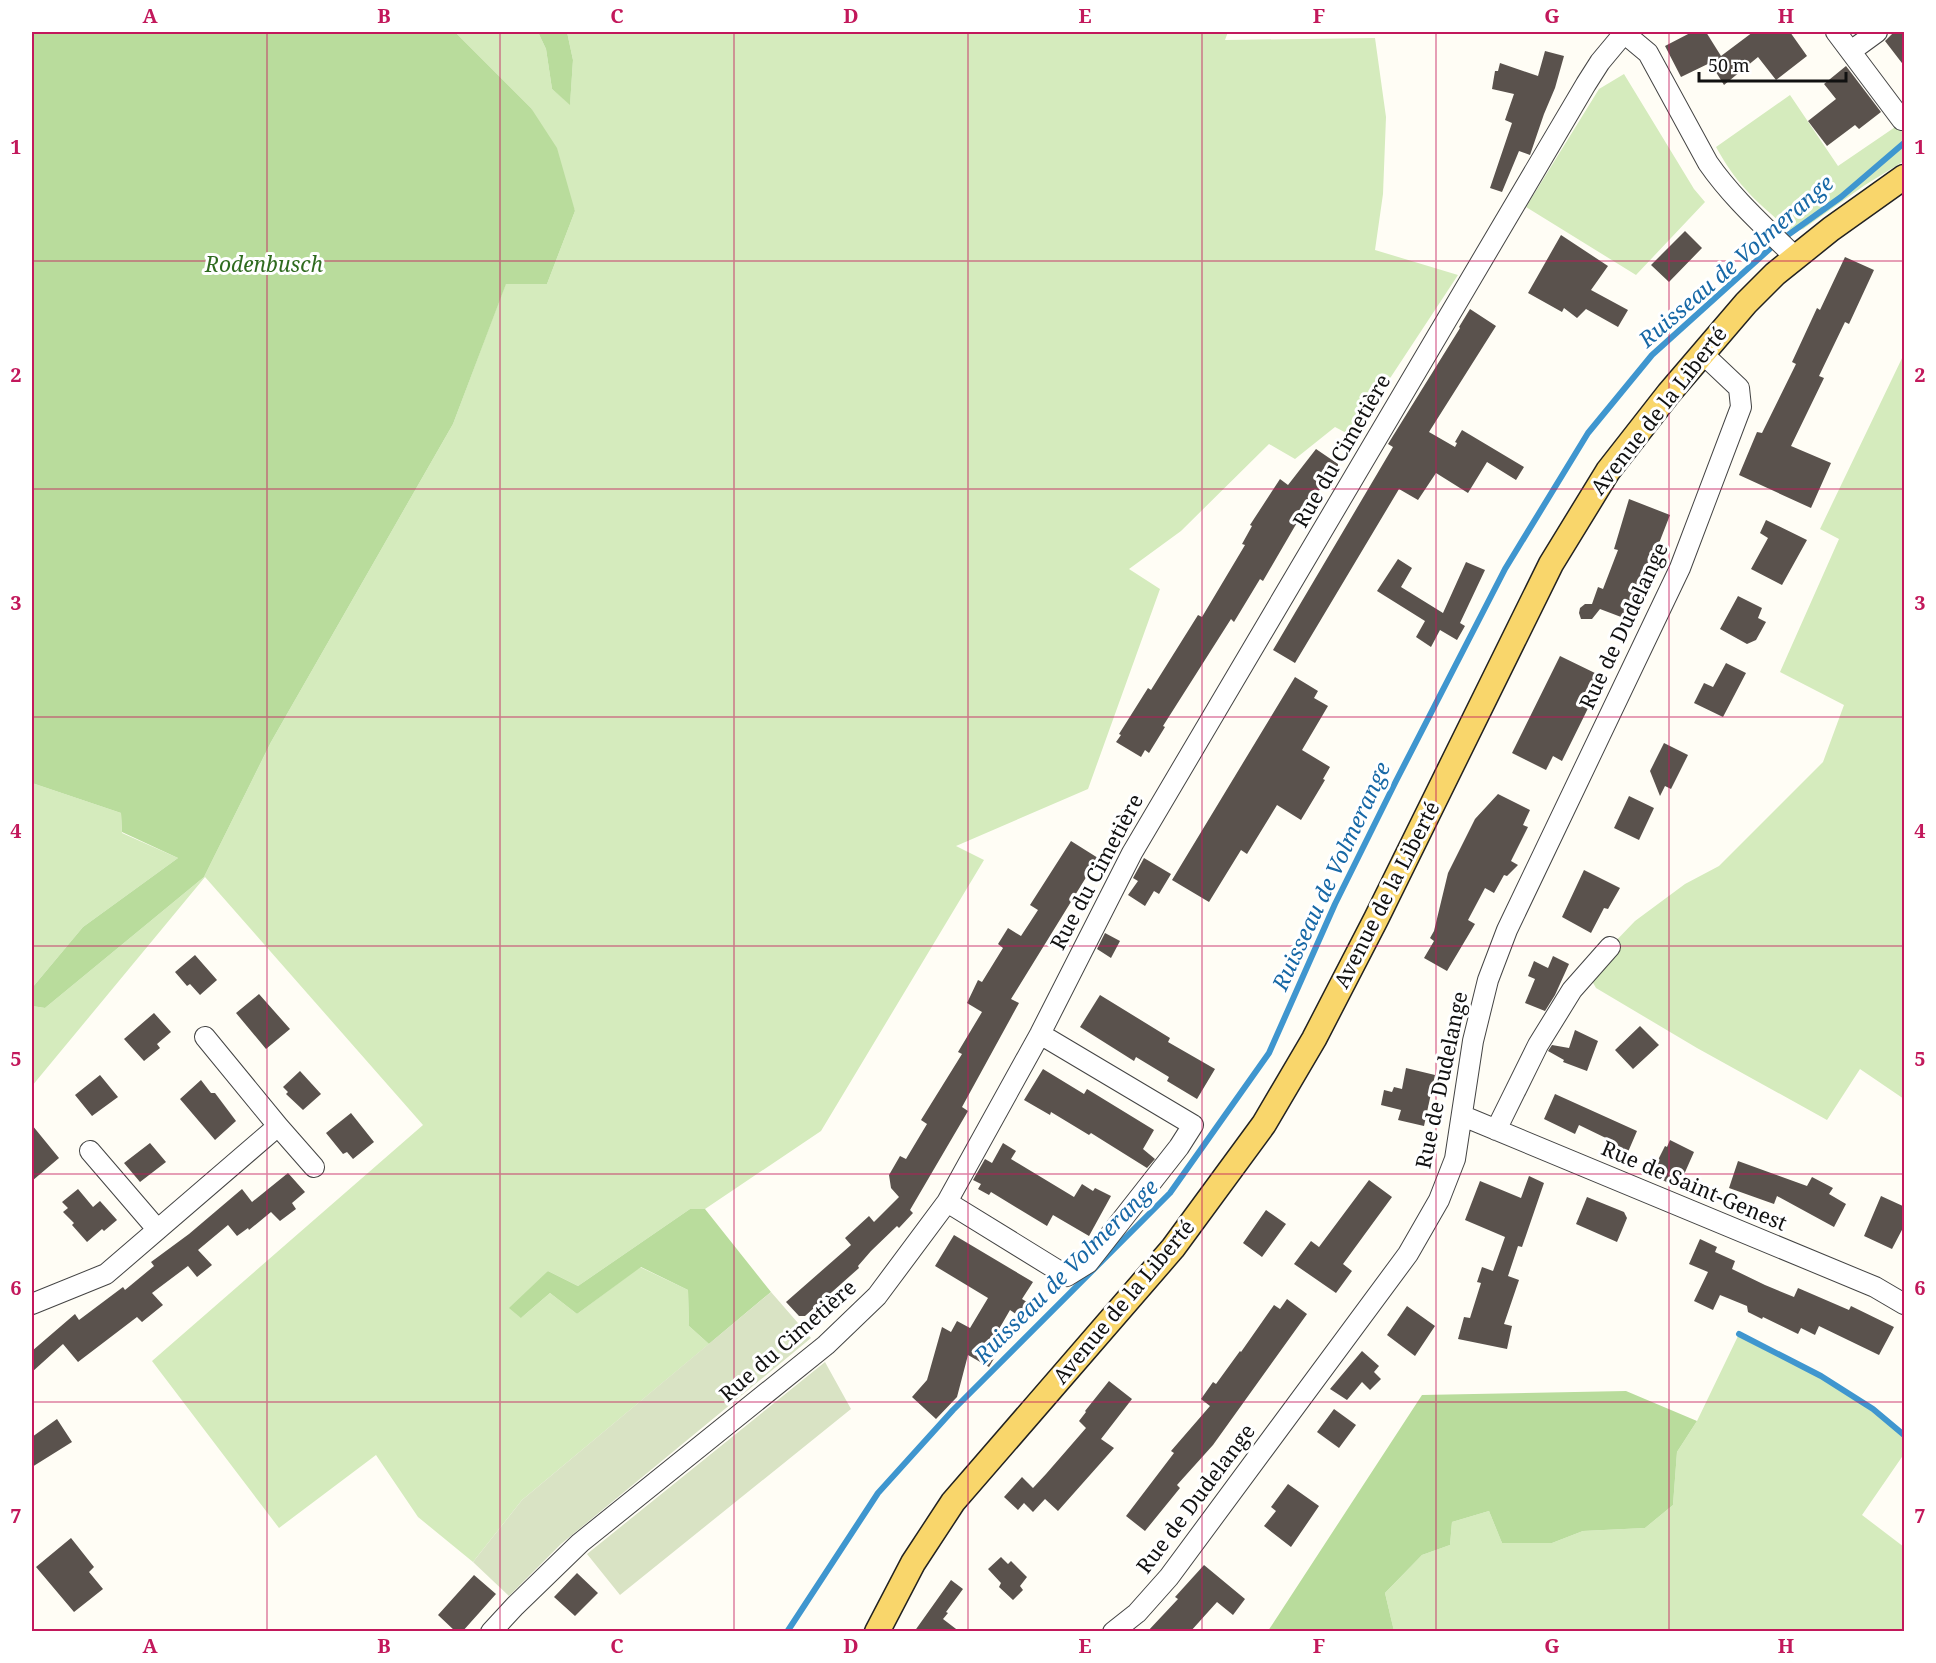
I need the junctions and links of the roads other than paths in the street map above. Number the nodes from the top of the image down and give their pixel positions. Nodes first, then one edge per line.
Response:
1 (1625, 32) edge
2 (1836, 32) edge
3 (1877, 32) edge
4 (1851, 51) junction
5 (1902, 120) dead end
6 (1905, 177) edge
7 (1795, 257) junction
8 (1702, 353) junction
9 (1610, 947) dead end
10 (1040, 1034) junction
11 (205, 1037) dead end
12 (1463, 1116) junction
13 (278, 1126) junction
14 (1496, 1130) junction
15 (90, 1151) dead end
16 (314, 1167) dead end
17 (947, 1202) junction
18 (157, 1229) junction
19 (32, 1304) edge
20 (1905, 1304) edge
21 (491, 1632) edge
22 (877, 1632) edge
23 (1113, 1632) edge

1 - 7 street
1 - 10 street, Rue du Cimetière
2 - 4 street
3 - 4 street
4 - 5 street
6 - 7 main road, Avenue de la Liberté
7 - 8 main road, Avenue de la Liberté
8 - 12 street, Rue de Dudelange
8 - 22 main road, Avenue de la Liberté
9 - 14 street
10 - 17 street, Rue du Cimetière
10 - 17 street
11 - 13 street
12 - 14 street, Rue de Saint-Genest
12 - 23 street, Rue de Dudelange
13 - 16 street
13 - 18 street
14 - 20 street, Rue de Saint-Genest
15 - 18 street
17 - 21 street, Rue du Cimetière
18 - 19 street

